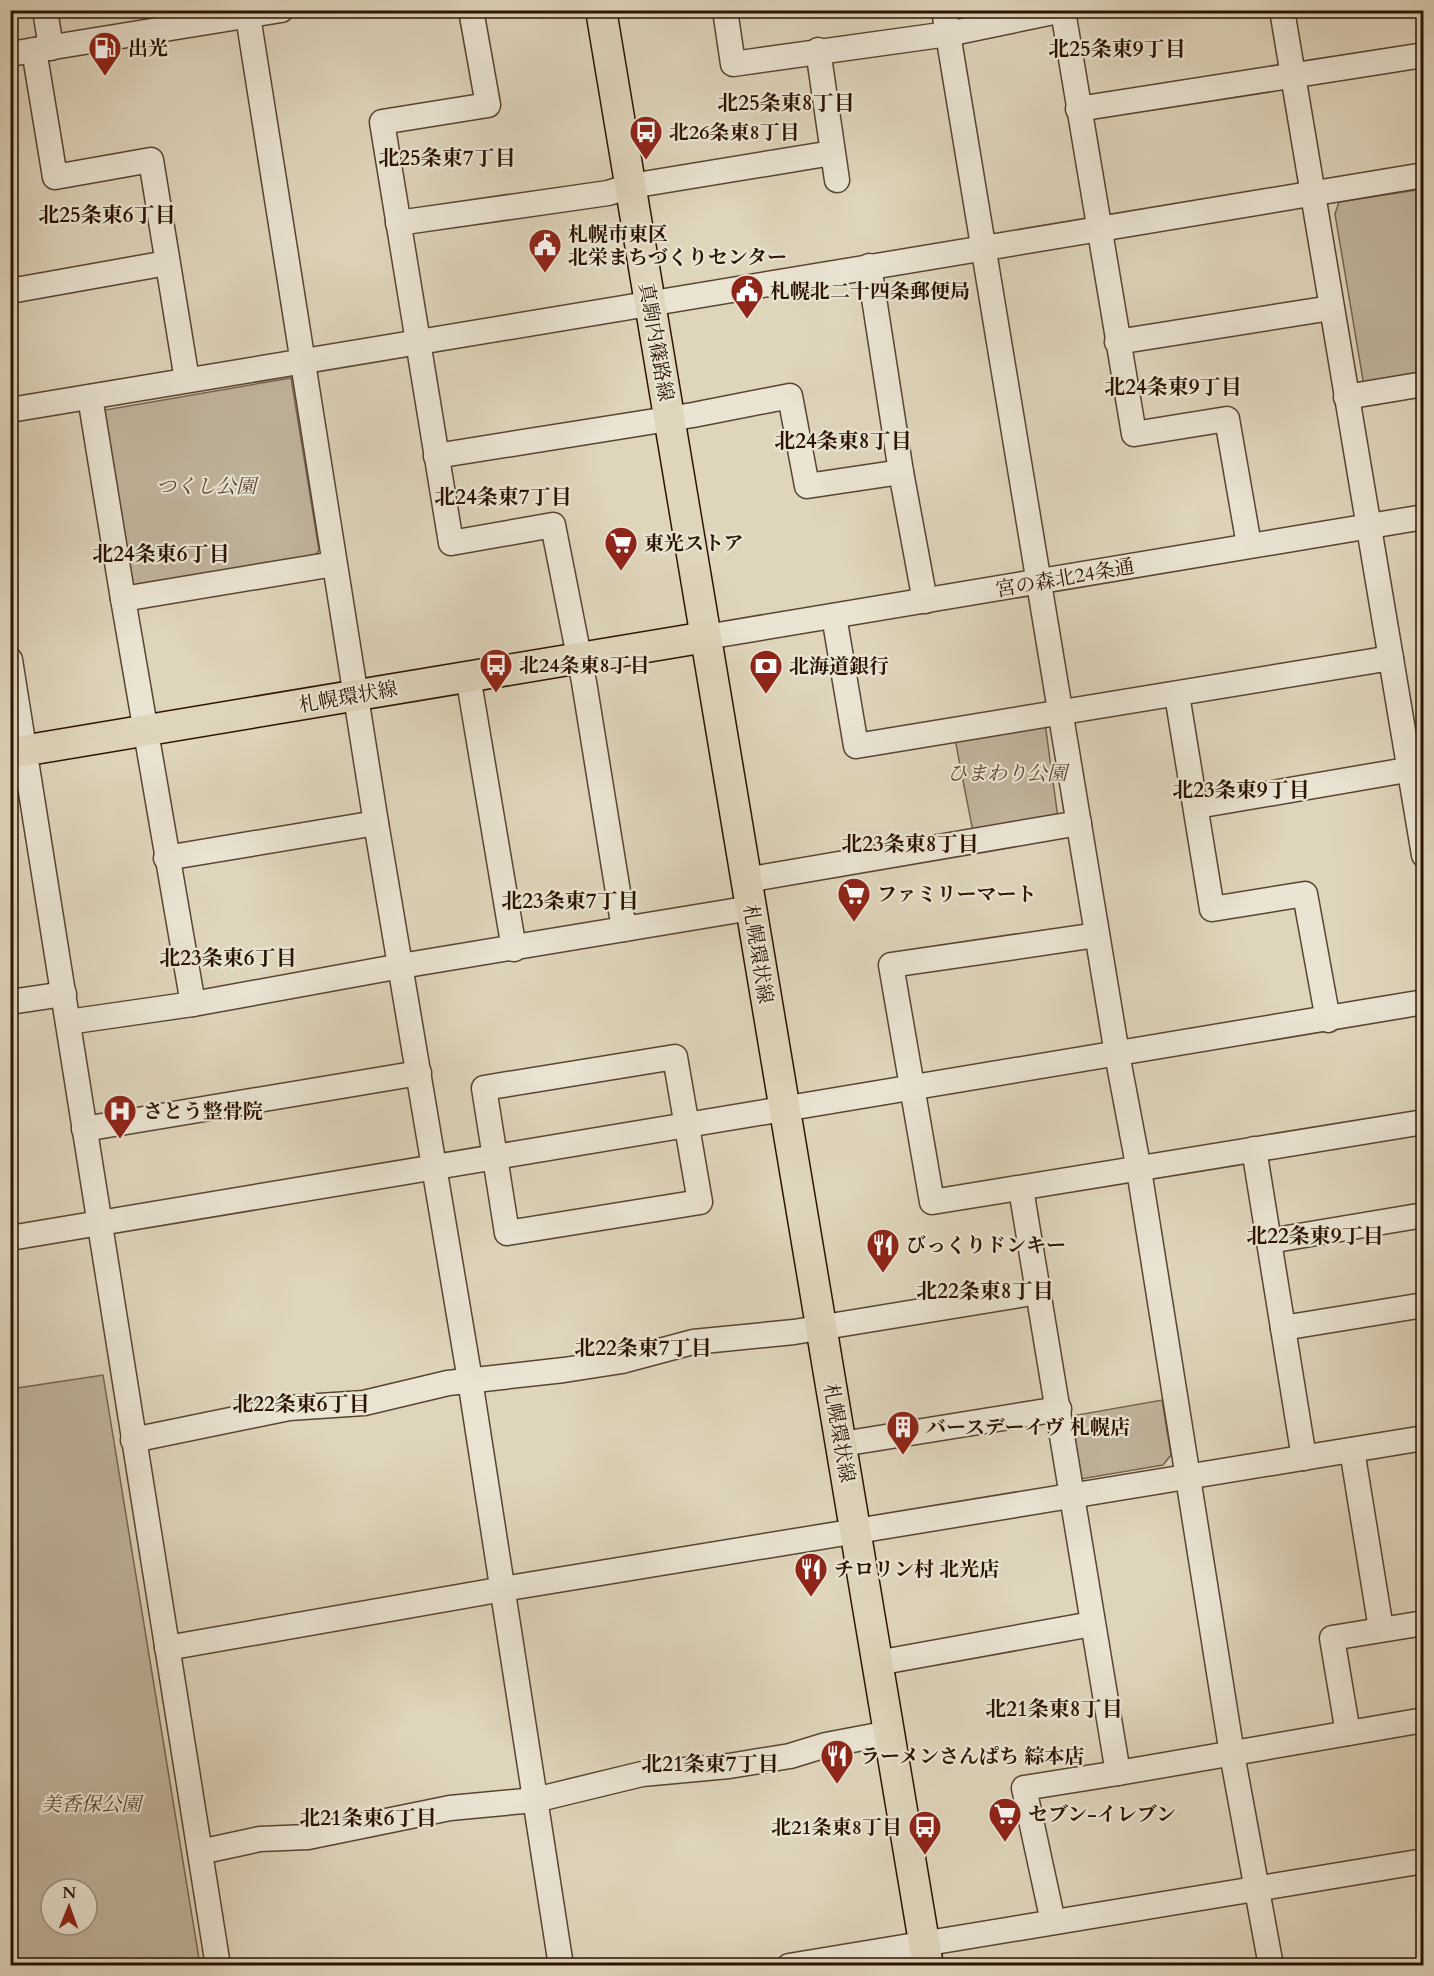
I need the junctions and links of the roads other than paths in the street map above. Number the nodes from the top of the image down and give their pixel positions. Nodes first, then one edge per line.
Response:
1 (45, 10) edge
2 (281, 10) edge
3 (471, 10) edge
4 (602, 10) edge
5 (725, 10) edge
6 (1063, 10) edge
7 (1282, 10) edge
8 (248, 13) edge
9 (160, 20) edge
10 (946, 22) edge
11 (32, 50) edge
12 (818, 50) junction
13 (1424, 55) edge
14 (1293, 75) junction
15 (1078, 109) junction
16 (832, 153) junction
17 (1424, 175) edge
18 (837, 180) dead end
19 (631, 186) junction
20 (1312, 194) junction
21 (398, 224) junction
22 (1101, 228) junction
23 (984, 247) junction
24 (167, 263) junction
25 (868, 266) junction
26 (10, 291) edge
27 (649, 303) junction
28 (1331, 308) junction
29 (418, 342) junction
30 (1117, 342) junction
31 (303, 362) junction
32 (187, 380) junction
33 (1424, 384) edge
34 (90, 397) junction
35 (1346, 397) junction
36 (10, 410) edge
37 (669, 419) junction
38 (436, 456) junction
39 (901, 472) junction
40 (1424, 517) edge
41 (1368, 525) junction
42 (1249, 545) junction
43 (334, 564) junction
44 (1038, 582) junction
45 (123, 599) junction
46 (925, 601) junction
47 (834, 616) junction
48 (706, 637) junction
49 (578, 658) junction
50 (1391, 658) junction
51 (10, 660) edge
52 (468, 676) junction
53 (357, 695) junction
54 (1177, 695) junction
55 (1061, 713) junction
56 (146, 731) junction
57 (18, 752) edge
58 (1417, 768) edge
59 (1197, 806) junction
60 (376, 823) junction
61 (1079, 823) junction
62 (1424, 855) edge
63 (166, 858) junction
64 (749, 895) junction
65 (624, 929) junction
66 (1097, 935) junction
67 (514, 949) junction
68 (401, 966) junction
69 (64, 994) junction
70 (10, 1002) edge
71 (1424, 1002) edge
72 (193, 1004) junction
73 (1328, 1020) junction
74 (68, 1022) junction
75 (1117, 1054) junction
76 (419, 1073) junction
77 (911, 1087) junction
78 (784, 1108) junction
79 (1424, 1122) edge
80 (686, 1125) junction
81 (84, 1129) junction
82 (1254, 1149) junction
83 (496, 1158) junction
84 (433, 1168) junction
85 (1139, 1170) junction
86 (1021, 1189) junction
87 (1424, 1215) edge
88 (100, 1224) junction
89 (10, 1238) edge
90 (1269, 1241) junction
91 (1038, 1292) junction
92 (1424, 1305) edge
93 (820, 1326) junction
94 (1283, 1328) junction
95 (470, 1380) junction
96 (1059, 1409) junction
97 (1424, 1438) edge
98 (133, 1440) junction
99 (842, 1444) junction
100 (1352, 1450) junction
101 (1304, 1458) junction
102 (1189, 1476) junction
103 (1074, 1496) junction
104 (855, 1532) junction
105 (501, 1589) junction
106 (1424, 1623) edge
107 (1092, 1624) junction
108 (1381, 1629) junction
109 (167, 1648) junction
110 (877, 1663) junction
111 (1424, 1720) edge
112 (889, 1733) junction
113 (1348, 1733) junction
114 (1232, 1754) junction
115 (1118, 1773) junction
116 (535, 1800) junction
117 (200, 1852) junction
118 (1424, 1861) edge
119 (1257, 1888) junction
120 (1053, 1922) junction
121 (926, 1954) edge
122 (218, 1965) edge
123 (561, 1965) edge
124 (789, 1965) edge
125 (1270, 1965) edge

1 - 11 street
2 - 8 street
3 - 21 street
4 - 19 main road, 真駒内篠路線
5 - 12 street
6 - 10 street
6 - 15 street
7 - 14 street
8 - 9 street
8 - 31 street
9 - 11 street
10 - 12 street
10 - 23 street
11 - 24 street
12 - 16 street
13 - 14 street
14 - 15 street
14 - 20 street
15 - 22 street
16 - 18 street
16 - 19 street
17 - 20 street
19 - 21 street
19 - 27 main road, 真駒内篠路線
20 - 22 street
20 - 28 street
21 - 29 street
22 - 23 street
22 - 30 street
23 - 25 street
23 - 44 street
24 - 26 street
24 - 32 street
25 - 27 street
25 - 39 street
27 - 29 street
27 - 37 main road, 真駒内篠路線
28 - 30 street
28 - 35 street
29 - 31 street
29 - 38 street
30 - 42 street
31 - 32 street
31 - 43 street
32 - 34 street
33 - 35 street
34 - 36 street
34 - 45 street
35 - 41 street
37 - 38 street
37 - 39 street
37 - 48 main road, 真駒内篠路線
38 - 49 street
39 - 46 street
40 - 41 street, 宮の森北24条通
41 - 42 street, 宮の森北24条通
41 - 50 street
42 - 44 street, 宮の森北24条通
43 - 45 street
43 - 53 street
44 - 46 street, 宮の森北24条通
44 - 55 street
45 - 56 street
46 - 47 street, 宮の森北24条通
47 - 48 street, 宮の森北24条通
47 - 55 street
48 - 49 main road, 札幌環状線
48 - 64 main road, 札幌環状線
49 - 52 main road, 札幌環状線
49 - 65 street
50 - 54 street
50 - 58 street
51 - 57 street
52 - 53 main road, 札幌環状線
52 - 67 street
53 - 56 main road, 札幌環状線
53 - 60 street
54 - 55 street
54 - 59 street
55 - 61 street
56 - 57 main road, 札幌環状線
56 - 63 street
57 - 69 street
58 - 59 street
58 - 62 street
59 - 73 street
60 - 63 street
60 - 68 street
61 - 64 street
61 - 66 street
63 - 72 street
64 - 65 street
64 - 78 main road, 札幌環状線
65 - 67 street
66 - 75 street
66 - 77 street
67 - 68 street
68 - 72 street
68 - 76 street
69 - 70 street
69 - 74 street
71 - 73 street
72 - 74 street
73 - 75 street
74 - 81 street
75 - 77 street
75 - 85 street
76 - 81 street
76 - 84 street
77 - 78 street
77 - 86 street
78 - 80 street
78 - 93 main road, 札幌環状線
79 - 82 street
80 - 83 street
80 - 83 street
80 - 83 street
81 - 88 street
82 - 85 street
82 - 90 street
83 - 84 street
84 - 88 street
84 - 95 street
85 - 86 street
85 - 102 street
86 - 91 street
87 - 90 street
88 - 89 street
88 - 98 street
90 - 94 street
91 - 93 street
91 - 96 street
92 - 94 street
93 - 95 street
93 - 99 main road, 札幌環状線
94 - 101 street
95 - 98 street
95 - 105 street
96 - 99 street
96 - 103 street
97 - 100 street
98 - 109 street
99 - 104 main road, 札幌環状線
100 - 101 street
100 - 108 street
101 - 102 street
102 - 103 street
102 - 114 street
103 - 104 street
103 - 107 street
104 - 105 street
104 - 110 main road, 札幌環状線
105 - 109 street
105 - 116 street
106 - 108 street
107 - 110 street
107 - 115 street
108 - 113 street
109 - 117 street
110 - 112 main road, 札幌環状線
111 - 113 street
112 - 116 street
112 - 121 main road, 札幌環状線
113 - 114 street
114 - 115 street
114 - 119 street
115 - 120 street
116 - 117 street
116 - 123 street
117 - 122 street
118 - 119 street
119 - 120 street
119 - 125 street
120 - 121 street
121 - 124 street

